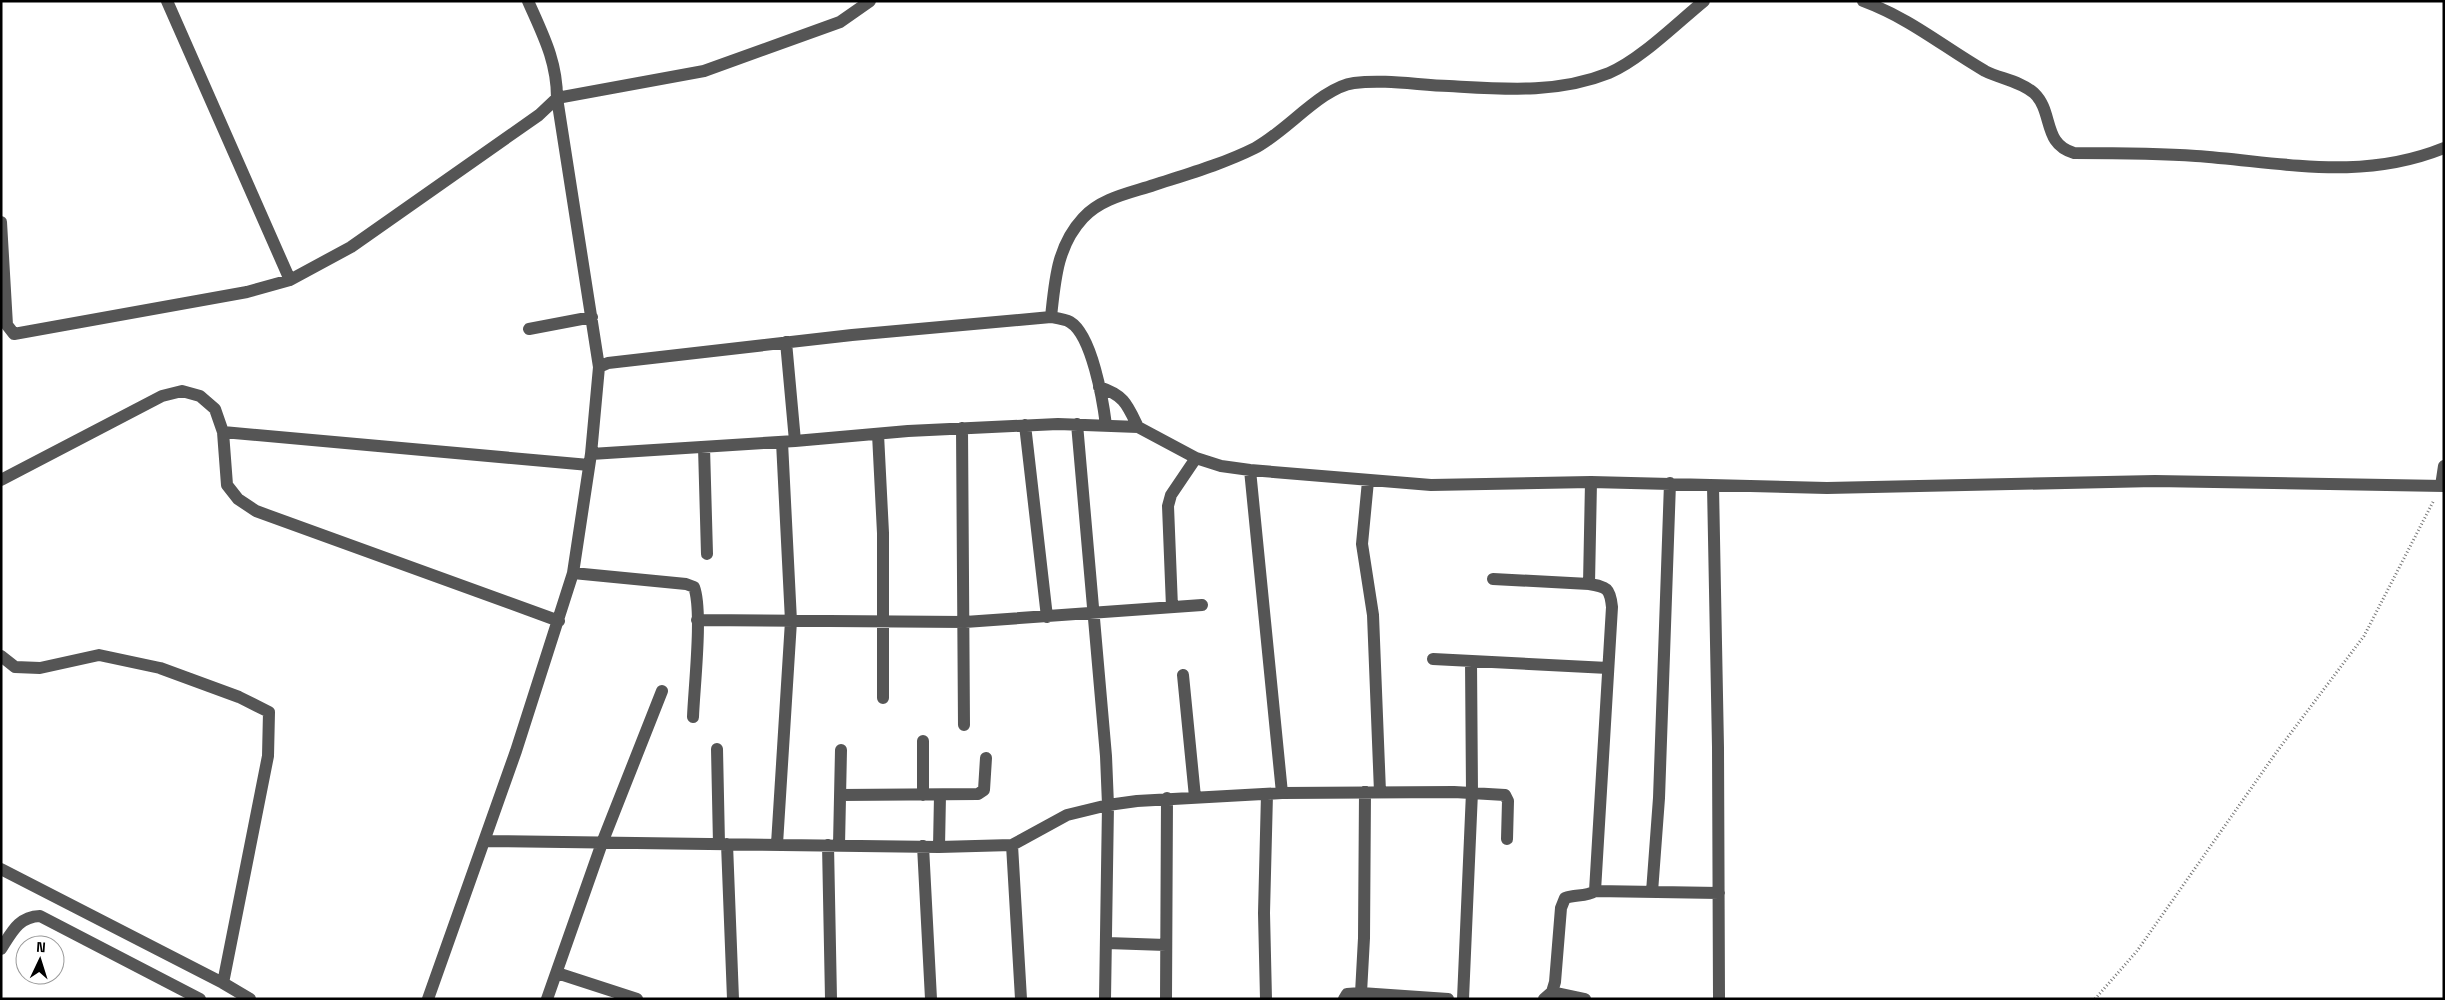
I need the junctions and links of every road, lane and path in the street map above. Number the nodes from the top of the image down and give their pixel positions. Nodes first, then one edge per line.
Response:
1 (167, 1) edge
2 (528, 1) edge
3 (870, 1) edge
4 (1704, 1) edge
5 (1863, 1) edge
6 (556, 98) junction
7 (2444, 148) edge
8 (1, 222) edge
9 (290, 280) junction
10 (592, 317) junction
11 (1051, 317) junction
12 (529, 329) dead end
13 (786, 342) junction
14 (599, 367) junction
15 (1099, 387) junction
16 (1077, 424) junction
17 (1025, 425) junction
18 (1106, 425) junction
19 (1138, 427) junction
20 (962, 428) junction
21 (223, 432) junction
22 (878, 434) junction
23 (782, 442) junction
24 (795, 442) junction
25 (704, 447) junction
26 (1196, 458) junction
27 (590, 460) junction
28 (2444, 466) edge
29 (1250, 470) junction
30 (1, 480) edge
31 (1368, 481) junction
32 (1592, 482) junction
33 (1670, 483) junction
34 (1713, 486) junction
35 (2443, 486) edge
36 (707, 554) dead end
37 (573, 573) junction
38 (1493, 579) dead end
39 (1589, 584) junction
40 (1202, 605) dead end
41 (1172, 608) junction
42 (1095, 613) junction
43 (1048, 617) junction
44 (697, 620) junction
45 (559, 621) junction
46 (791, 621) junction
47 (884, 622) junction
48 (964, 622) junction
49 (1, 656) edge
50 (1433, 659) dead end
51 (1471, 661) junction
52 (1608, 668) junction
53 (1183, 675) dead end
54 (662, 691) dead end
55 (884, 698) dead end
56 (693, 717) dead end
57 (964, 725) dead end
58 (923, 741) dead end
59 (717, 749) dead end
60 (840, 750) dead end
61 (986, 758) dead end
62 (1365, 792) junction
63 (1380, 792) junction
64 (1472, 792) junction
65 (1282, 793) junction
66 (1266, 794) junction
67 (840, 795) junction
68 (923, 795) junction
69 (940, 795) junction
70 (1195, 797) junction
71 (1167, 798) junction
72 (1108, 805) junction
73 (1507, 840) dead end
74 (485, 841) junction
75 (602, 843) junction
76 (723, 844) junction
77 (777, 844) junction
78 (833, 845) junction
79 (1012, 845) junction
80 (923, 846) junction
81 (939, 847) junction
82 (1, 869) edge
83 (1595, 891) junction
84 (1652, 892) junction
85 (1719, 893) junction
86 (1107, 943) junction
87 (1166, 945) junction
88 (1, 949) edge
89 (557, 972) junction
90 (223, 983) junction
91 (1361, 993) junction
92 (1548, 995) edge
93 (1428, 998) edge
94 (200, 999) edge
95 (250, 999) edge
96 (428, 999) edge
97 (547, 999) edge
98 (637, 999) edge
99 (733, 999) edge
100 (831, 999) edge
101 (930, 999) edge
102 (1021, 999) edge
103 (1106, 999) edge
104 (1166, 999) edge
105 (1266, 999) edge
106 (1344, 999) edge
107 (1448, 999) edge
108 (1463, 999) edge
109 (1585, 999) edge
110 (1719, 999) edge
111 (2095, 999) edge

1 - 9 street
2 - 6 street
3 - 6 street
4 - 11 street
5 - 7 street
6 - 9 street
6 - 10 street
8 - 9 street
10 - 12 street
10 - 14 street
11 - 13 street
11 - 15 street
13 - 14 street
13 - 24 street
14 - 27 street
15 - 18 street
15 - 19 street
16 - 17 street
16 - 18 street
16 - 42 street
17 - 20 street
17 - 43 street
18 - 19 street
19 - 26 street
20 - 22 street
20 - 48 street
21 - 27 street
21 - 30 street
21 - 45 street
22 - 24 street
22 - 47 street
23 - 24 street
23 - 25 street
23 - 46 street
25 - 27 street
25 - 36 street
26 - 29 street
26 - 41 street
27 - 37 street
28 - 35 street
29 - 31 street
29 - 65 street
31 - 32 street
31 - 63 street
32 - 33 street
32 - 39 street
33 - 34 street
33 - 84 street
34 - 35 street
34 - 85 street
35 - 111 path
37 - 44 street
37 - 45 street
38 - 39 street
39 - 52 street
40 - 41 street
41 - 42 street
42 - 43 street
42 - 72 street
43 - 48 street
44 - 46 street
44 - 56 street
45 - 74 street
46 - 47 street
46 - 77 street
47 - 48 street
47 - 55 street
48 - 57 street
49 - 90 street
50 - 51 street
51 - 52 street
51 - 64 street
52 - 83 street
53 - 70 street
54 - 75 street
58 - 68 street
59 - 76 street
60 - 67 street
61 - 69 street
62 - 63 street
62 - 65 street
62 - 91 street
63 - 64 street
64 - 73 street
64 - 108 street
65 - 66 street
66 - 70 street
66 - 105 street
67 - 68 street
67 - 78 street
68 - 69 street
69 - 81 street
70 - 71 street
71 - 72 street
71 - 87 street
72 - 79 street
72 - 86 street
74 - 75 street
74 - 96 street
75 - 76 street
75 - 89 street
76 - 77 street
76 - 99 street
77 - 78 street
78 - 80 street
78 - 100 street
79 - 81 street
79 - 102 street
80 - 81 street
80 - 101 street
82 - 90 street
83 - 84 street
83 - 92 street
84 - 85 street
85 - 110 street
86 - 87 street
86 - 103 street
87 - 104 street
88 - 94 street
89 - 97 street
89 - 98 street
90 - 95 street
91 - 93 street
91 - 106 street
92 - 109 street
93 - 107 street

